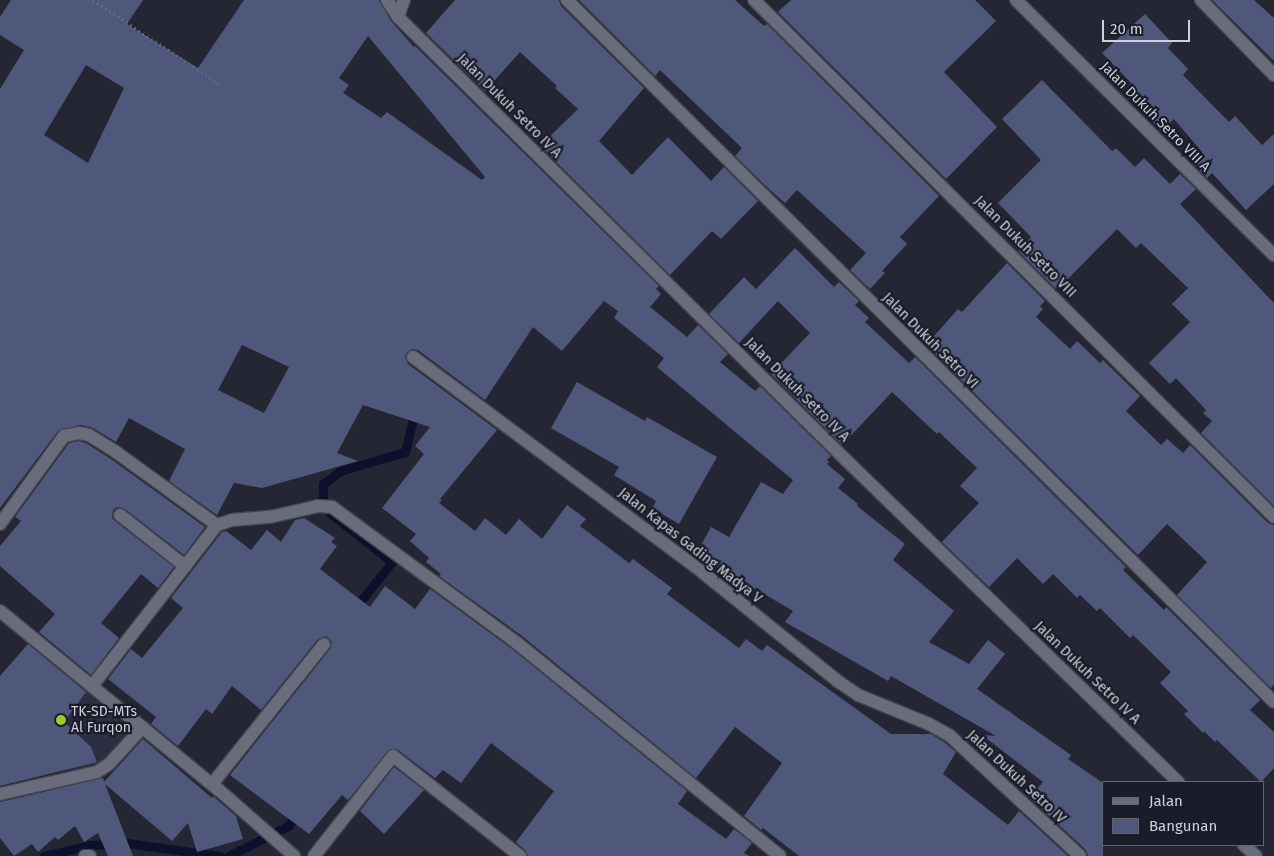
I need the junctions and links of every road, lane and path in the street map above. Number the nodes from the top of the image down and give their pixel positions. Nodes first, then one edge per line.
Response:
1 (93, 0) edge
2 (387, 0) edge
3 (404, 0) edge
4 (566, 0) edge
5 (754, 0) edge
6 (1016, 0) edge
7 (1201, 0) edge
8 (398, 17) junction
9 (1274, 75) edge
10 (220, 84) dead end
11 (1274, 255) edge
12 (413, 357) dead end
13 (120, 514) dead end
14 (1274, 517) edge
15 (0, 524) edge
16 (217, 525) junction
17 (185, 566) junction
18 (0, 611) edge
19 (324, 644) dead end
20 (92, 686) junction
21 (1274, 702) edge
22 (929, 724) joint
23 (142, 727) junction
24 (1177, 781) edge
25 (212, 784) junction
26 (0, 794) edge
27 (1245, 846) edge
28 (85, 856) edge
29 (90, 856) edge
30 (294, 856) edge
31 (314, 856) edge
32 (520, 856) edge
33 (780, 856) edge
34 (1080, 856) edge
35 (1256, 856) edge

1 - 10 path
2 - 8 street, Jalan Dukuh Setro IV A
3 - 8 street
4 - 21 street, Jalan Dukuh Setro VI
5 - 14 street, Jalan Dukuh Setro VIII
6 - 11 street, Jalan Dukuh Setro VIII A
7 - 9 street
8 - 24 street, Jalan Dukuh Setro IV A
12 - 22 street, Jalan Kapas Gading Madya V
13 - 17 street
15 - 16 street
16 - 17 street
16 - 33 street
17 - 20 street
18 - 20 street
19 - 25 street
20 - 23 street
22 - 34 street, Jalan Dukuh Setro IV
23 - 25 street
23 - 26 street
25 - 30 street
27 - 35 street
28 - 29 street
31 - 32 street

